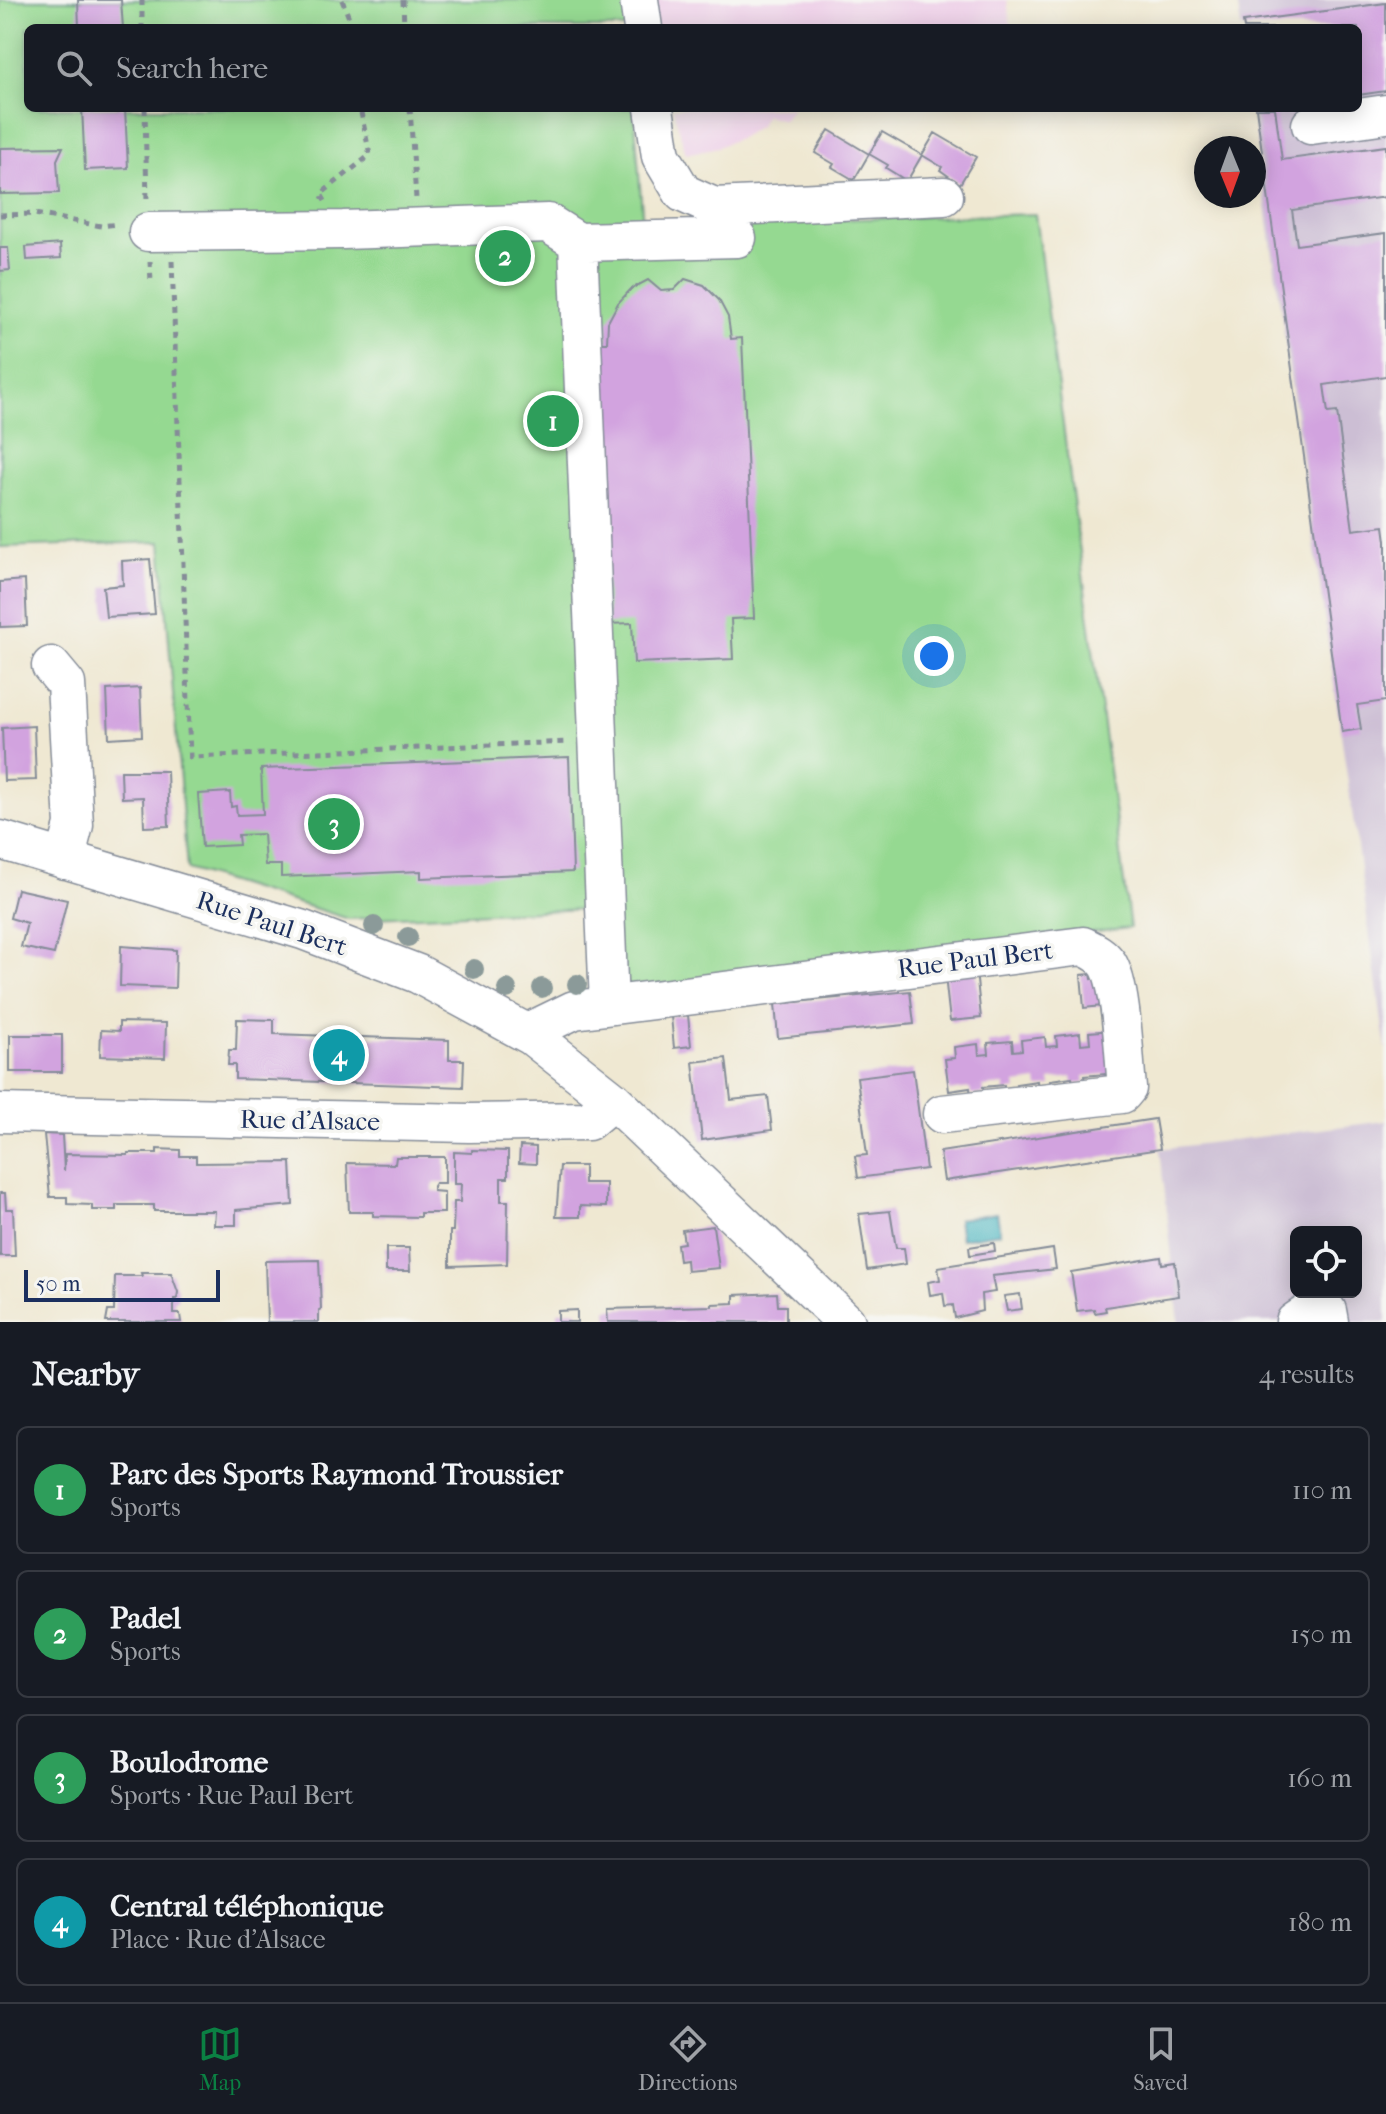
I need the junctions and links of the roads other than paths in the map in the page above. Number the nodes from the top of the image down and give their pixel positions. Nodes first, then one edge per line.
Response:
1 (639, 0) edge
2 (642, 24) edge
3 (655, 112) edge
4 (1386, 114) edge
5 (1311, 125) dead end
6 (944, 196) dead end
7 (156, 228) road end
8 (737, 238) dead end
9 (578, 242) junction
10 (51, 666) dead end
11 (0, 840) edge
12 (65, 860) junction
13 (609, 1005) junction
14 (532, 1036) junction
15 (613, 1100) junction
16 (0, 1113) edge
17 (942, 1114) dead end
18 (846, 1322) edge
19 (1295, 1322) edge
20 (1329, 1322) edge

1 - 2 street
3 - 6 street
4 - 5 street
7 - 9 street
8 - 9 street
9 - 13 street
10 - 12 street
11 - 12 street, Rue Paul Bert
12 - 14 street, Rue Paul Bert
13 - 14 street, Rue Paul Bert
13 - 17 street, Rue Paul Bert
14 - 15 street, Rue Paul Bert
15 - 16 street, Rue d'Alsace
15 - 18 street, Rue Paul Bert
19 - 20 street

